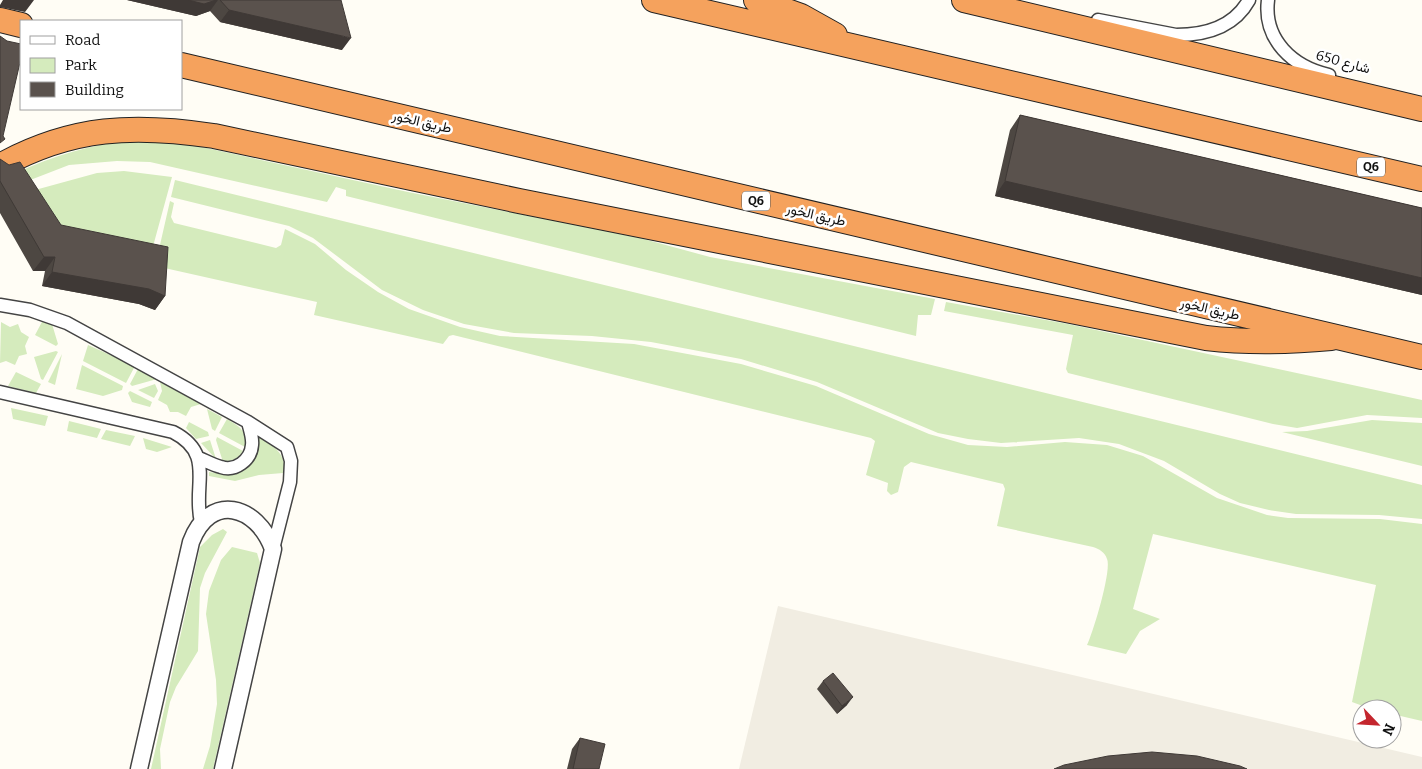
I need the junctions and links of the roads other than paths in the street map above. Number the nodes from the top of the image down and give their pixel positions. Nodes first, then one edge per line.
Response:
1 (654, 0) edge
2 (756, 0) edge
3 (964, 0) edge
4 (1249, 0) edge
5 (1268, 0) edge
6 (996, 8) junction
7 (0, 20) edge
8 (20, 25) edge
9 (0, 42) edge
10 (20, 46) edge
11 (853, 47) junction
12 (182, 65) edge
13 (1422, 103) edge
14 (1422, 109) edge
15 (0, 166) edge
16 (1422, 179) edge
17 (0, 305) edge
18 (1331, 338) junction
19 (1422, 358) edge
20 (0, 392) edge
21 (248, 422) junction
22 (199, 458) junction
23 (201, 522) junction
24 (273, 550) junction
25 (139, 769) edge
26 (223, 769) edge

1 - 11 highway, Q6
2 - 11 highway
3 - 6 highway
4 - 6 street
5 - 13 street, شارع 650
6 - 14 highway
7 - 8 highway
9 - 10 highway
11 - 16 highway, Q6
12 - 18 highway, طريق الخور / Q6
15 - 18 highway
17 - 21 street
18 - 19 highway, طريق الخور / Q6
20 - 22 street
21 - 22 street
21 - 24 street
22 - 23 street
23 - 24 street
23 - 25 street
24 - 26 street

